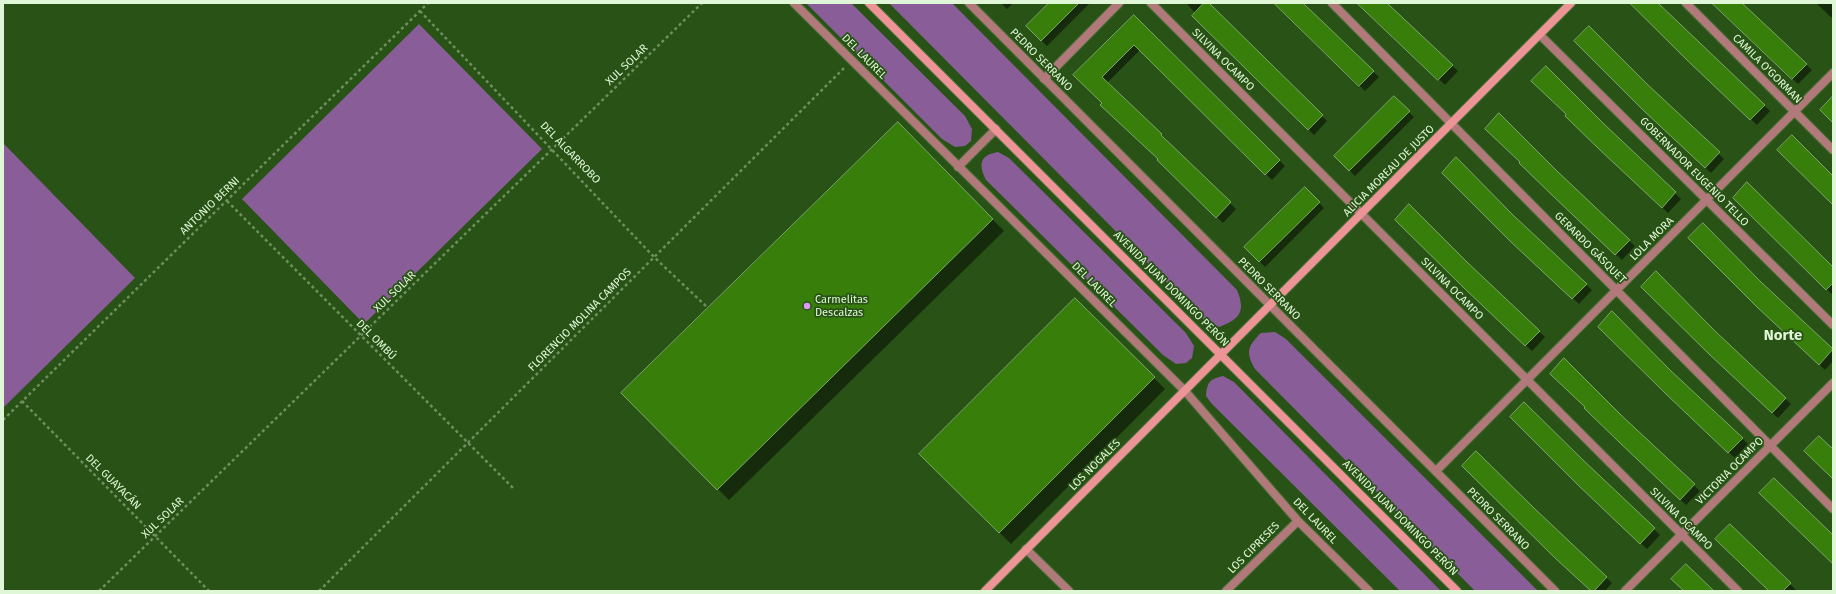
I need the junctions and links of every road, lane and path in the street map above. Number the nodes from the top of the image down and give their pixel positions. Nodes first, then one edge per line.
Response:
1 (428, 3) edge
2 (702, 3) edge
3 (794, 3) edge
4 (869, 3) edge
5 (968, 3) edge
6 (1119, 3) edge
7 (1151, 3) edge
8 (1332, 3) edge
9 (1571, 3) edge
10 (1686, 3) edge
11 (420, 11) junction
12 (1540, 35) junction
13 (851, 61) junction
14 (1833, 73) edge
15 (1044, 79) junction
16 (1794, 112) junction
17 (1452, 124) junction
18 (996, 129) junction
19 (552, 150) junction
20 (1833, 150) edge
21 (958, 167) junction
22 (1706, 200) junction
23 (226, 201) junction
24 (1362, 215) junction
25 (654, 257) junction
26 (1616, 290) junction
27 (1270, 305) junction
28 (707, 307) dead end
29 (1833, 325) edge
30 (361, 336) junction
31 (1221, 354) junction
32 (1527, 380) junction
33 (1833, 383) edge
34 (1185, 391) junction
35 (22, 401) junction
36 (3, 420) edge
37 (468, 443) junction
38 (1770, 446) junction
39 (1436, 471) junction
40 (515, 490) dead end
41 (1833, 509) edge
42 (1298, 521) junction
43 (1681, 535) junction
44 (155, 536) junction
45 (1026, 549) junction
46 (98, 591) edge
47 (209, 591) edge
48 (319, 591) edge
49 (985, 591) edge
50 (1069, 591) edge
51 (1226, 591) edge
52 (1369, 591) edge
53 (1457, 591) edge
54 (1555, 591) edge
55 (1625, 591) edge
56 (1738, 591) edge

1 - 11 path, ANTONIO BERNI
2 - 19 path, XUL SOLAR
3 - 13 street, DEL LAUREL
4 - 18 street, AVENIDA JUAN DOMINGO PERÓN
5 - 15 street, PEDRO SERRANO
6 - 15 street
7 - 24 street, SILVINA OCAMPO
8 - 17 street, GERARDO GÁSQUET
9 - 12 street, ALICIA MOREAU DE JUSTO
10 - 16 street, CAMILA O'GORMAN
11 - 19 path, DEL ALGARROBO
11 - 23 path, ANTONIO BERNI
12 - 17 street, ALICIA MOREAU DE JUSTO
12 - 22 street, GOBERNADOR EUGENIO TELLO
13 - 21 street, DEL LAUREL
13 - 25 path, FLORENCIO MOLINA CAMPOS
14 - 16 street, LOLA MORA
15 - 27 street, PEDRO SERRANO
16 - 20 street, CAMILA O'GORMAN
16 - 22 street, LOLA MORA
17 - 24 street, ALICIA MOREAU DE JUSTO
17 - 26 street, GERARDO GÁSQUET
18 - 21 street
18 - 31 street, AVENIDA JUAN DOMINGO PERÓN
19 - 25 path, DEL ALGARROBO
19 - 30 path, XUL SOLAR
21 - 34 street, DEL LAUREL
22 - 26 street, LOLA MORA
22 - 29 street, GOBERNADOR EUGENIO TELLO
23 - 30 path, DEL OMBÚ
23 - 35 path, ANTONIO BERNI
24 - 27 street, ALICIA MOREAU DE JUSTO
24 - 32 street, SILVINA OCAMPO
25 - 28 path, DEL ALGARROBO
25 - 37 path, FLORENCIO MOLINA CAMPOS
26 - 32 street, LOLA MORA
26 - 38 street, GERARDO GÁSQUET
27 - 31 street, ALICIA MOREAU DE JUSTO
27 - 39 street, PEDRO SERRANO
30 - 37 path, DEL OMBÚ
30 - 44 path, XUL SOLAR
31 - 34 street, LOS NOGALES
31 - 53 street, AVENIDA JUAN DOMINGO PERÓN
32 - 39 street, LOLA MORA
32 - 43 street, SILVINA OCAMPO
33 - 38 street, VICTORIA OCAMPO
34 - 42 street, DEL LAUREL
34 - 45 street, LOS NOGALES
35 - 36 path, ANTONIO BERNI
35 - 44 path, DEL GUAYACÁN
37 - 40 path, DEL OMBÚ
37 - 48 path, FLORENCIO MOLINA CAMPOS
38 - 41 street, GERARDO GÁSQUET
38 - 43 street, VICTORIA OCAMPO
39 - 54 street, PEDRO SERRANO
42 - 51 street, LOS CIPRESES
42 - 52 street, DEL LAUREL
43 - 55 street, VICTORIA OCAMPO
43 - 56 street, SILVINA OCAMPO
44 - 46 path, XUL SOLAR
44 - 47 path, DEL GUAYACÁN
45 - 49 street, LOS NOGALES
45 - 50 street

